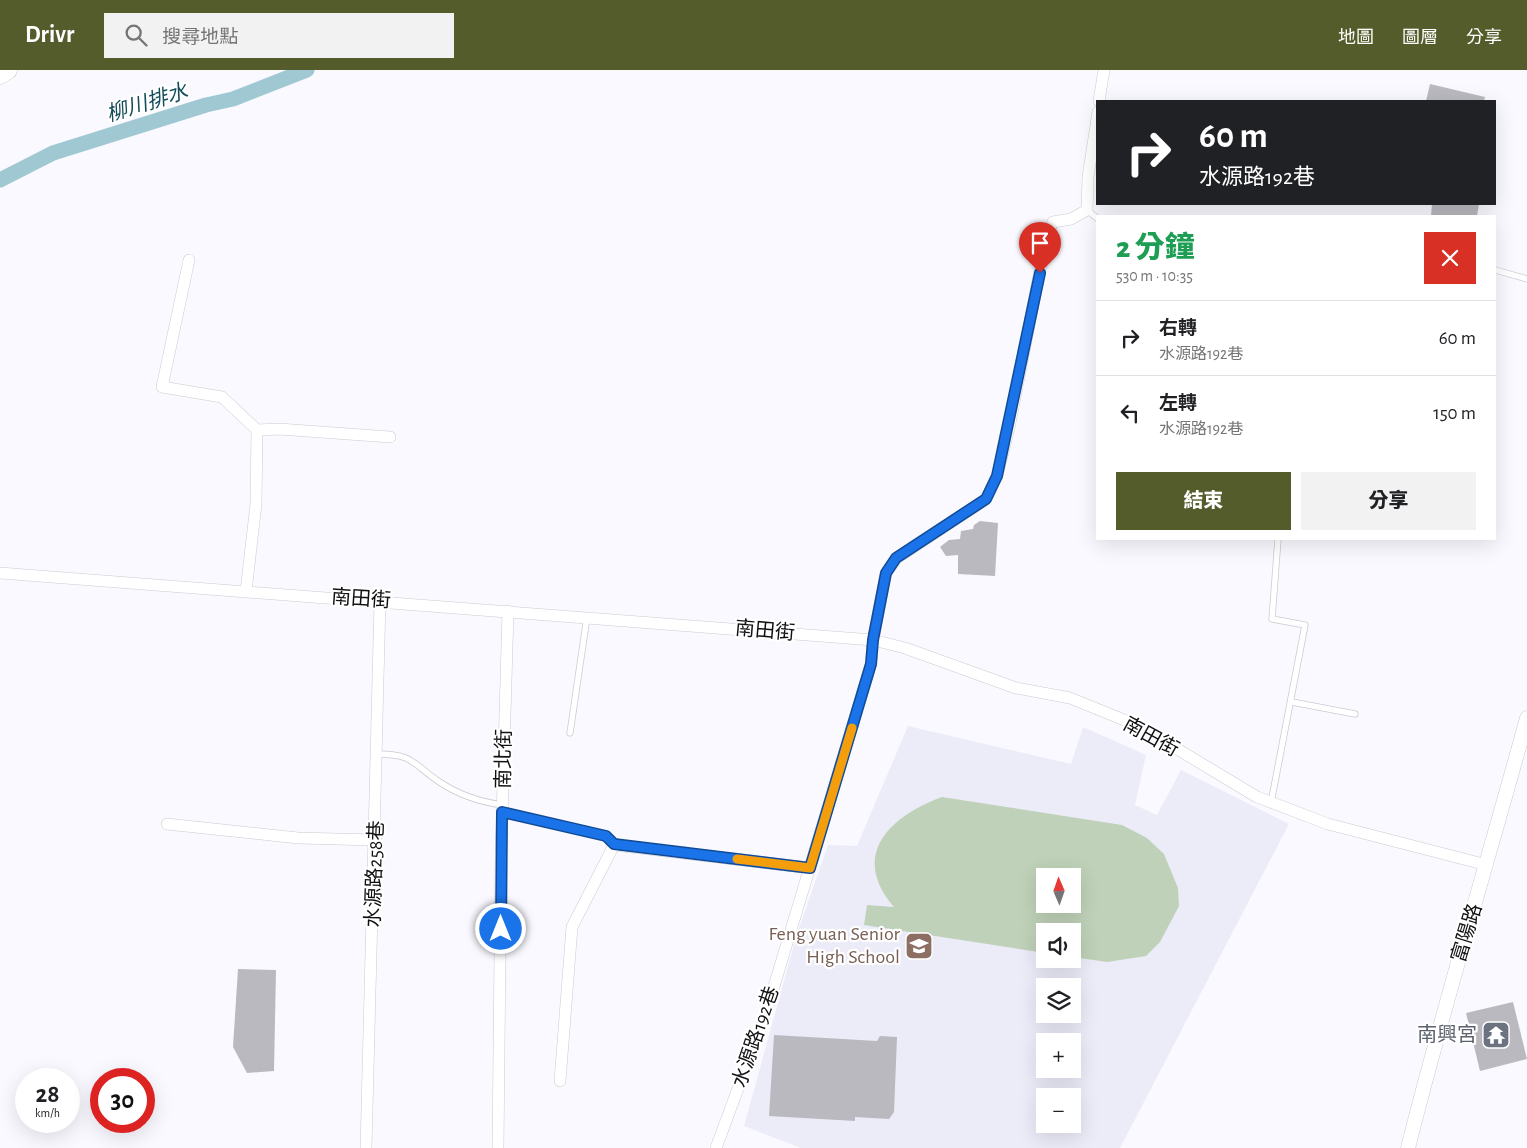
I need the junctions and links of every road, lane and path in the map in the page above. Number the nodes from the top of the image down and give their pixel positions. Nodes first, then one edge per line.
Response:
1 (8, 70) edge
2 (1104, 70) edge
3 (0, 75) edge
4 (1099, 100) edge
5 (1096, 125) edge
6 (1087, 210) junction
7 (1096, 218) edge
8 (190, 260) dead end
9 (1496, 270) edge
10 (1527, 279) edge
11 (258, 430) junction
12 (390, 437) dead end
13 (1278, 540) edge
14 (0, 573) edge
15 (246, 591) junction
16 (380, 601) junction
17 (508, 611) junction
18 (587, 617) junction
19 (873, 640) junction
20 (1292, 702) junction
21 (1355, 714) dead end
22 (1527, 718) edge
23 (570, 733) dead end
24 (378, 754) junction
25 (1271, 803) junction
26 (503, 809) junction
27 (167, 824) dead end
28 (376, 840) junction
29 (614, 844) junction
30 (1487, 865) junction
31 (810, 868) junction
32 (560, 1081) dead end
33 (366, 1148) edge
34 (498, 1148) edge
35 (716, 1148) edge
36 (1408, 1148) edge

1 - 3 main road
2 - 4 street
5 - 6 street
6 - 7 lane
6 - 19 street, 水源路192巷
8 - 11 street
9 - 10 lane
11 - 12 street
11 - 15 street
13 - 20 lane
14 - 15 street, 南田街
15 - 16 street, 南田街
16 - 17 street, 南田街
16 - 24 street, 水源路258巷
17 - 18 street, 南田街
17 - 26 street, 南北街
18 - 19 street, 南田街
18 - 23 lane
19 - 25 street, 南田街
19 - 31 street, 水源路192巷
20 - 21 lane
20 - 25 lane
22 - 30 street, 富陽路
24 - 26 lane
24 - 28 street, 水源路258巷
25 - 30 street, 南田街
26 - 29 lane
26 - 34 street, 南北街
27 - 28 street
28 - 33 street, 水源路258巷
29 - 31 street
29 - 32 street
30 - 36 street, 富陽路
31 - 35 street, 水源路192巷

